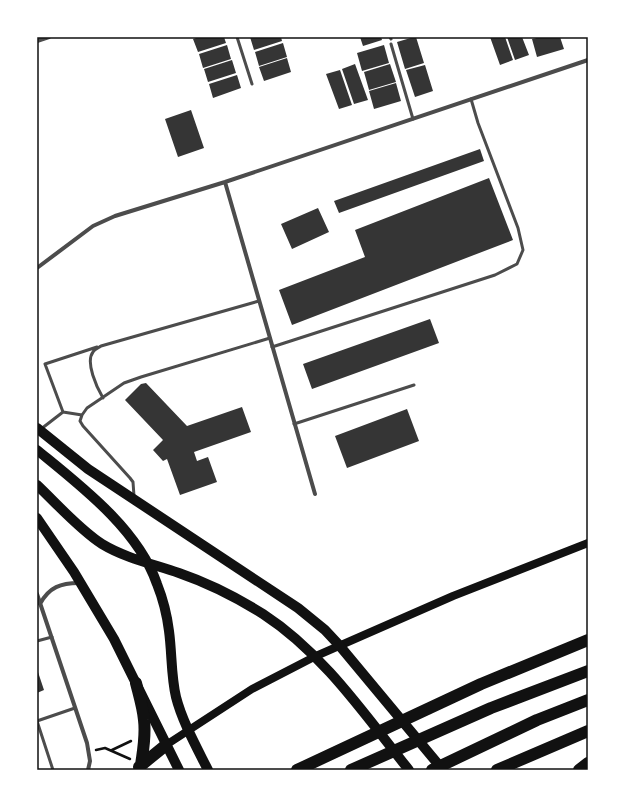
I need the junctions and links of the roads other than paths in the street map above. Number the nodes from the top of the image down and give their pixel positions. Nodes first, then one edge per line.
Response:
1 (49, 37) edge
2 (237, 37) edge
3 (37, 40) edge
4 (391, 44) dead end
5 (588, 60) edge
6 (252, 84) dead end
7 (471, 99) junction
8 (413, 119) junction
9 (224, 182) junction
10 (37, 268) edge
11 (259, 301) junction
12 (270, 338) junction
13 (100, 346) junction
14 (272, 348) junction
15 (414, 385) dead end
16 (103, 398) junction
17 (63, 412) junction
18 (82, 415) junction
19 (294, 424) junction
20 (38, 429) edge
21 (37, 450) edge
22 (37, 485) edge
23 (315, 494) dead end
24 (135, 500) junction
25 (37, 518) edge
26 (588, 543) edge
27 (148, 563) junction
28 (81, 583) junction
29 (37, 594) edge
30 (40, 604) junction
31 (52, 637) junction
32 (588, 640) edge
33 (37, 641) edge
34 (339, 645) junction
35 (316, 656) junction
36 (588, 671) edge
37 (136, 683) junction
38 (588, 700) edge
39 (76, 708) junction
40 (37, 721) edge
41 (189, 730) junction
42 (588, 731) edge
43 (166, 745) junction
44 (588, 763) edge
45 (138, 768) edge
46 (53, 770) edge
47 (88, 770) edge
48 (180, 770) edge
49 (208, 770) edge
50 (297, 770) edge
51 (351, 770) edge
52 (409, 770) edge
53 (432, 770) edge
54 (442, 770) edge
55 (497, 770) edge
56 (579, 770) edge

1 - 3 street
2 - 6 lane
4 - 8 lane
5 - 7 street
7 - 8 street
7 - 14 lane
8 - 9 street
9 - 10 street
9 - 11 street
11 - 12 street
11 - 13 lane
12 - 14 street
12 - 16 lane
13 - 16 lane
13 - 17 lane
14 - 19 street
15 - 19 lane
16 - 18 lane
17 - 18 lane
17 - 20 lane
18 - 24 lane
19 - 23 street
20 - 24 main road
21 - 27 main road
22 - 27 main road
24 - 34 main road
25 - 28 main road
26 - 34 main road
27 - 35 main road
27 - 41 main road
28 - 30 street
28 - 37 main road
29 - 30 street
30 - 31 street
31 - 33 lane
31 - 39 street
32 - 50 highway
34 - 35 main road
34 - 54 main road
35 - 41 main road
35 - 52 main road
36 - 51 highway
37 - 43 main road
37 - 45 highway
38 - 53 highway
39 - 40 lane
39 - 47 street
40 - 46 lane
41 - 43 main road
41 - 49 main road
42 - 55 highway
43 - 45 highway
43 - 48 main road
44 - 56 highway

